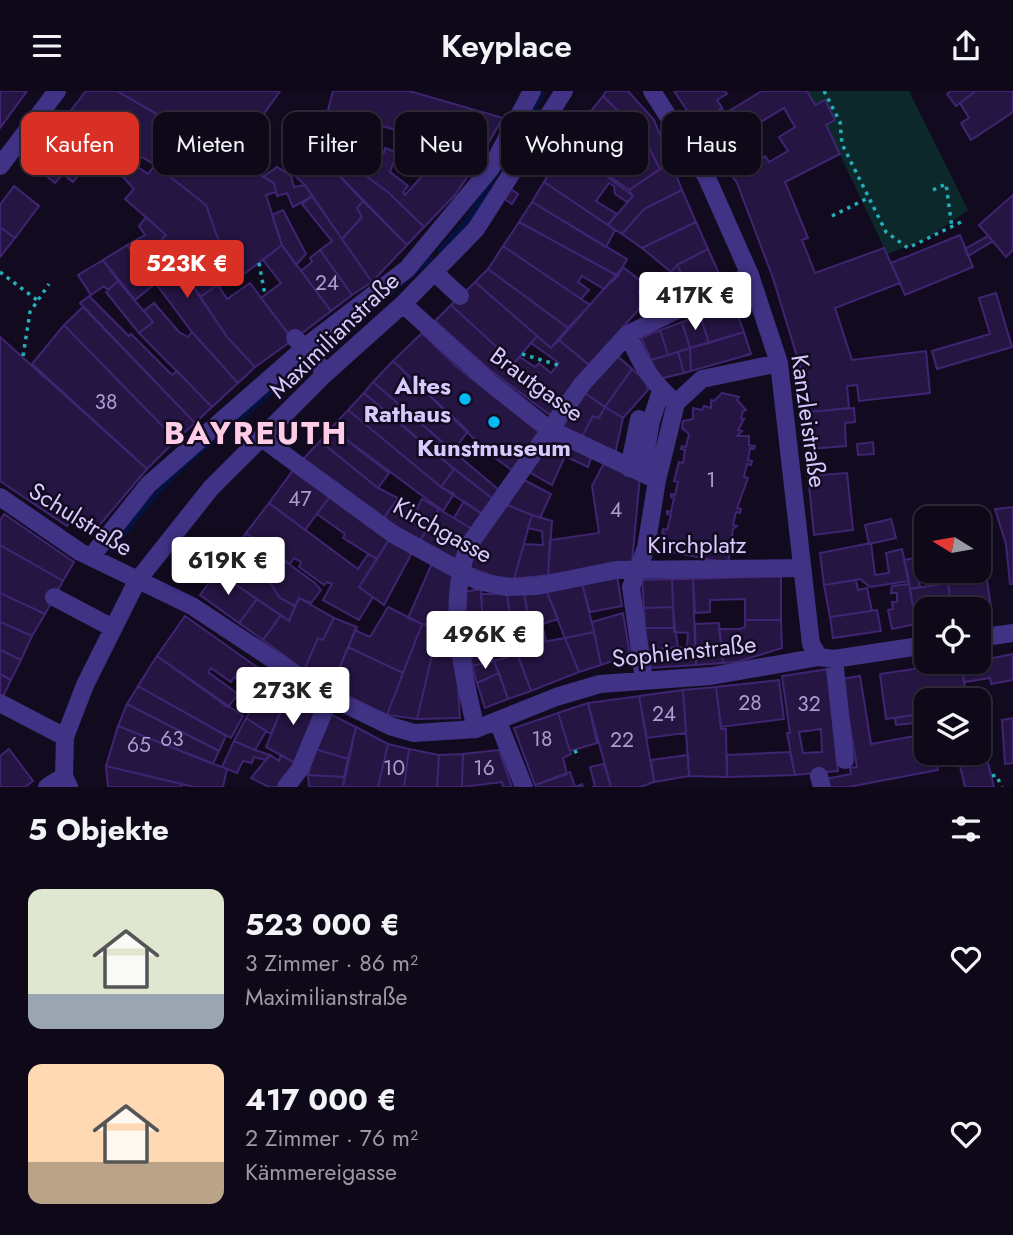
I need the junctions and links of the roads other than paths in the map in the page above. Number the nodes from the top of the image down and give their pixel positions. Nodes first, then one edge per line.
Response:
1 (57, 91) edge
2 (532, 91) edge
3 (564, 91) edge
4 (652, 91) edge
5 (0, 166) edge
6 (434, 272) junction
7 (753, 282) junction
8 (460, 296) dead end
9 (403, 304) junction
10 (628, 334) junction
11 (300, 343) junction
12 (779, 363) junction
13 (326, 373) junction
14 (661, 391) junction
15 (676, 403) junction
16 (549, 429) junction
17 (263, 439) junction
18 (643, 474) junction
19 (0, 497) edge
20 (91, 557) junction
21 (802, 568) junction
22 (636, 570) junction
23 (460, 571) junction
24 (137, 581) junction
25 (54, 597) dead end
26 (111, 627) junction
27 (1013, 633) edge
28 (991, 636) edge
29 (914, 647) edge
30 (826, 658) junction
31 (644, 680) junction
32 (330, 697) junction
33 (0, 703) edge
34 (498, 722) junction
35 (476, 729) junction
36 (65, 737) junction
37 (845, 760) dead end
38 (300, 778) edge
39 (66, 782) edge
40 (47, 787) edge
41 (286, 787) edge
42 (524, 787) edge

1 - 5 street
2 - 11 street, Maximilianstraße
3 - 6 street, Maximilianstraße
4 - 7 street, Kanzleistraße
6 - 8 street, Maximilianstraße
6 - 9 street, Maximilianstraße
7 - 10 street
7 - 12 street, Kanzleistraße
9 - 13 street, Maximilianstraße
9 - 16 street, Brautgasse
10 - 14 street
10 - 16 street
11 - 13 street
11 - 20 street, Maximilianstraße
12 - 15 street
12 - 21 street, Kanzleistraße
13 - 17 street, Maximilianstraße
14 - 15 street
14 - 18 street
15 - 18 street, Kirchplatz
16 - 18 street, Brautgasse
16 - 23 street
17 - 23 street, Kirchgasse
17 - 24 street, Maximilianstraße
18 - 22 street, Kirchplatz
19 - 20 street, Schulstraße
20 - 24 street, Schulstraße
21 - 22 street, Kirchplatz
21 - 30 street, Kanzleistraße
22 - 23 street, Kirchgasse
22 - 31 street
23 - 35 street
24 - 26 street, Maximilianstraße
24 - 32 street, Sophienstraße
25 - 26 street
26 - 36 street, Maximilianstraße
27 - 28 street
29 - 30 street, Sophienstraße
30 - 31 street, Sophienstraße
30 - 37 street, Kanzleistraße
31 - 34 street, Sophienstraße
32 - 35 street, Sophienstraße
32 - 38 street
33 - 36 street
34 - 35 street, Sophienstraße
34 - 42 street
36 - 39 street, Maximilianstraße
38 - 41 street
39 - 40 street

